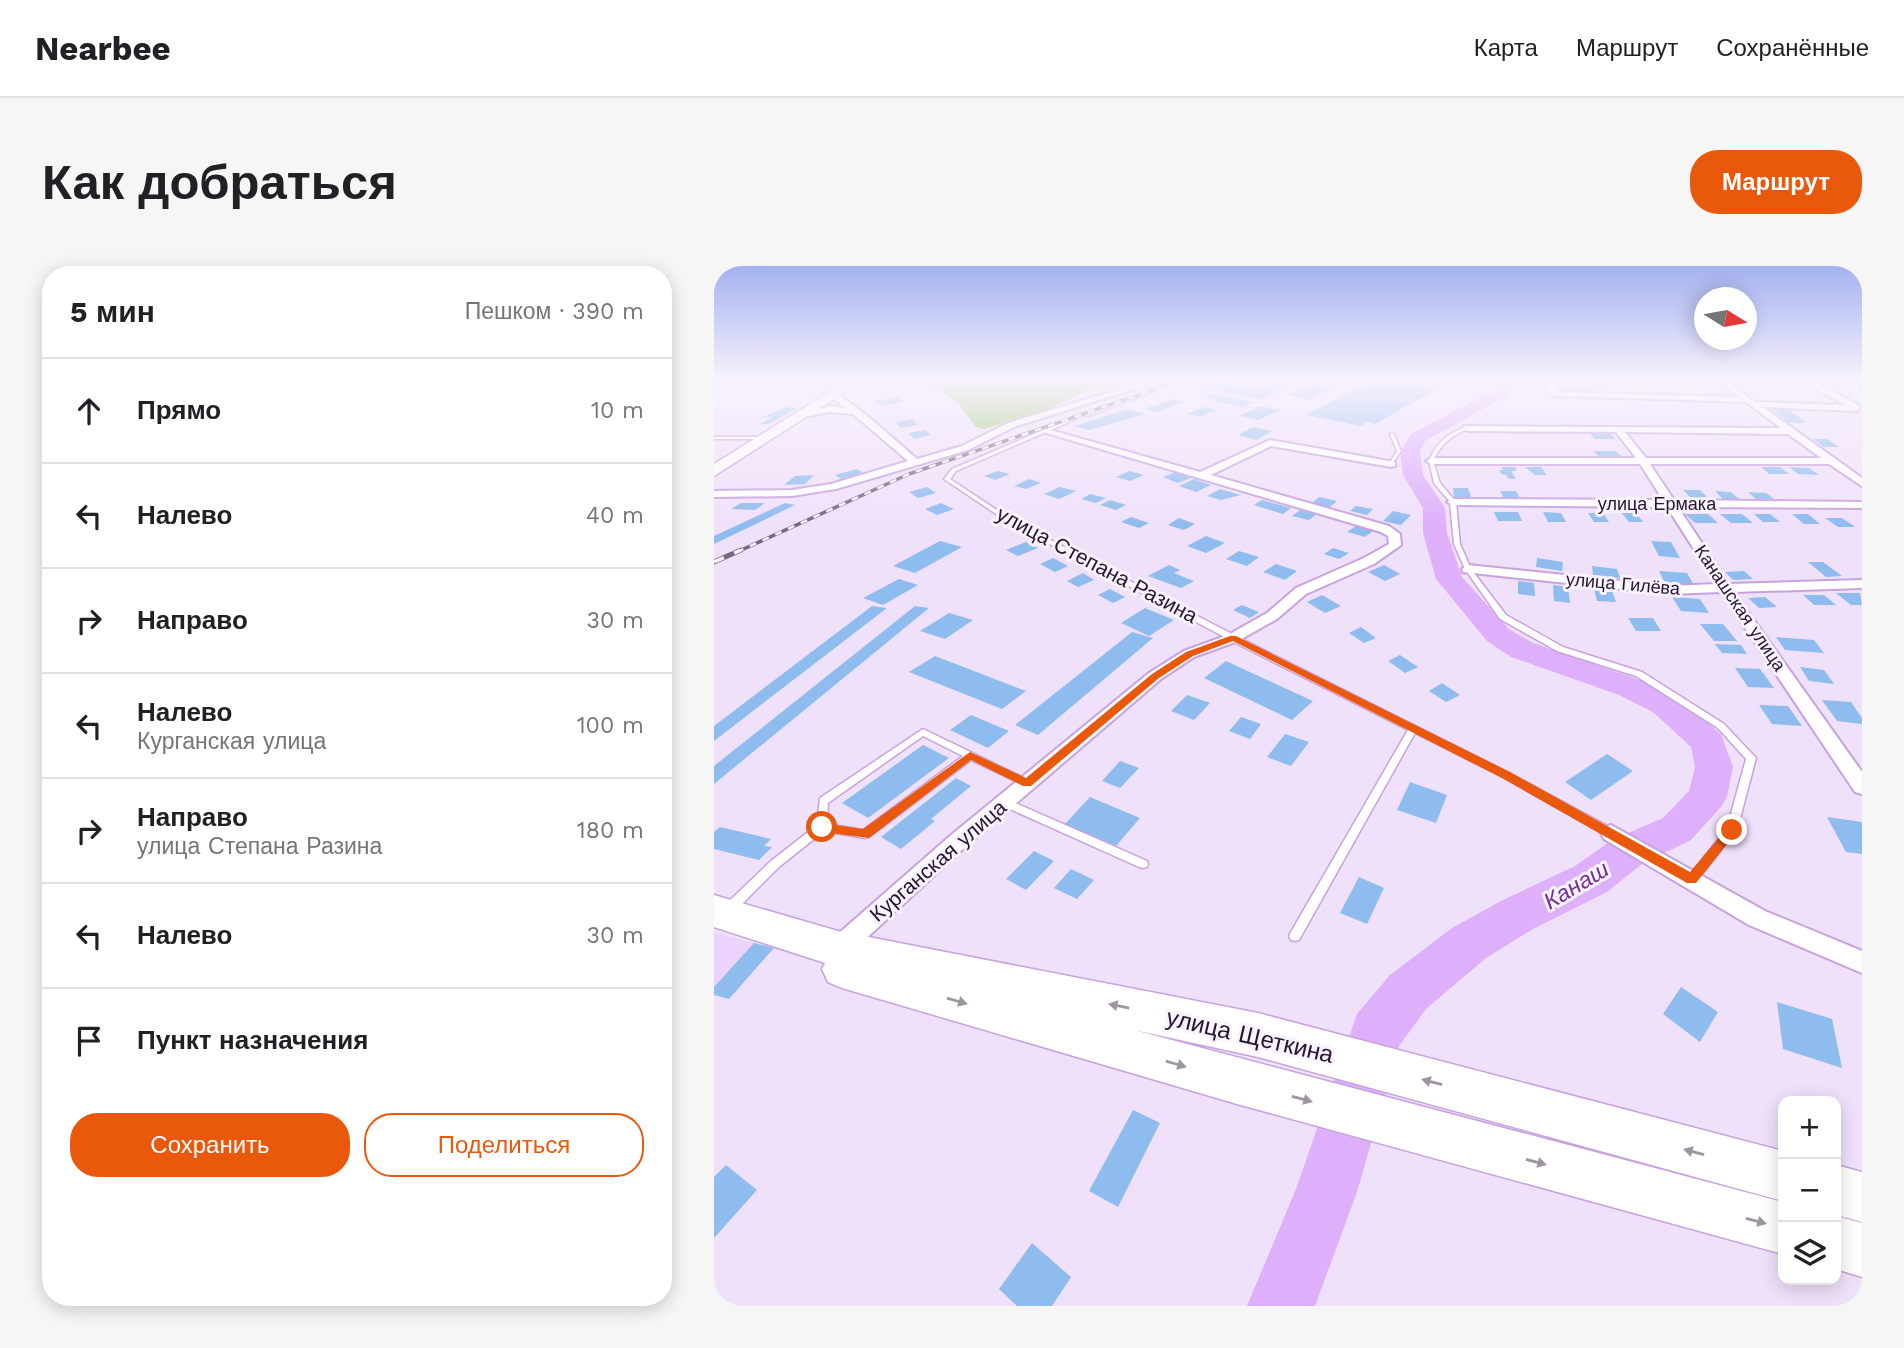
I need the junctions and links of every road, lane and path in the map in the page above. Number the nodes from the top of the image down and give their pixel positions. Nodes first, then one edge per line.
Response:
1 (784, 428) edge
2 (876, 428) edge
3 (1006, 428) edge
4 (1052, 428) edge
5 (1467, 428) joint
6 (1785, 428) edge
7 (1618, 429) junction
8 (1046, 430) junction
9 (1788, 430) junction
10 (1392, 434) dead end
11 (714, 438) edge
12 (767, 438) junction
13 (1432, 461) junction
14 (1643, 461) junction
15 (1829, 461) junction
16 (915, 462) junction
17 (1391, 464) joint
18 (714, 471) edge
19 (1202, 475) junction
20 (1862, 483) edge
21 (714, 494) edge
22 (1453, 502) junction
23 (1671, 504) junction
24 (1862, 505) edge
25 (1468, 569) junction
26 (1862, 584) edge
27 (1726, 590) junction
28 (1233, 638) junction
29 (1413, 729) junction
30 (970, 755) junction
31 (1027, 783) junction
32 (1862, 787) edge
33 (1004, 802) junction
34 (822, 827) junction
35 (1611, 833) joint
36 (1143, 864) dead end
37 (1686, 876) junction
38 (719, 912) edge
39 (1295, 936) dead end
40 (838, 948) junction
41 (1862, 962) edge
42 (1778, 1175) edge
43 (1841, 1191) edge
44 (1862, 1197) edge
45 (1778, 1227) edge
46 (1841, 1244) edge
47 (1862, 1250) edge

1 - 12 main road
2 - 16 street
3 - 16 street
4 - 8 lane, улица Степана Разина
5 - 7 street
5 - 13 lane
6 - 9 street
7 - 9 street
7 - 14 street, Канашская улица
8 - 19 street
8 - 28 lane, улица Степана Разина
9 - 15 street
10 - 17 lane
11 - 12 lane
12 - 18 main road
13 - 14 street
13 - 22 lane
14 - 15 street
14 - 23 street, Канашская улица
15 - 20 street
16 - 21 street
17 - 19 street
19 - 28 street, Курганская улица
22 - 23 street, улица Ермака
22 - 25 lane
23 - 24 street, улица Ермака
23 - 27 street, Канашская улица
25 - 27 street, улица Гилёва
25 - 37 lane
26 - 27 street, улица Гилёва
27 - 32 street, Канашская улица
28 - 29 lane, улица Степана Разина
28 - 31 street, Курганская улица
29 - 35 lane, улица Степана Разина
29 - 39 lane
30 - 31 lane
30 - 34 lane
30 - 34 lane
31 - 33 street, Курганская улица
33 - 36 lane
33 - 40 street, Курганская улица
34 - 38 lane
35 - 37 street, улица Степана Разина
37 - 41 street, улица Степана Разина
38 - 40 main road, улица Щеткина
42 -> 40 main road, улица Щеткина
40 -> 45 main road
43 - 44 main road
46 - 47 main road

